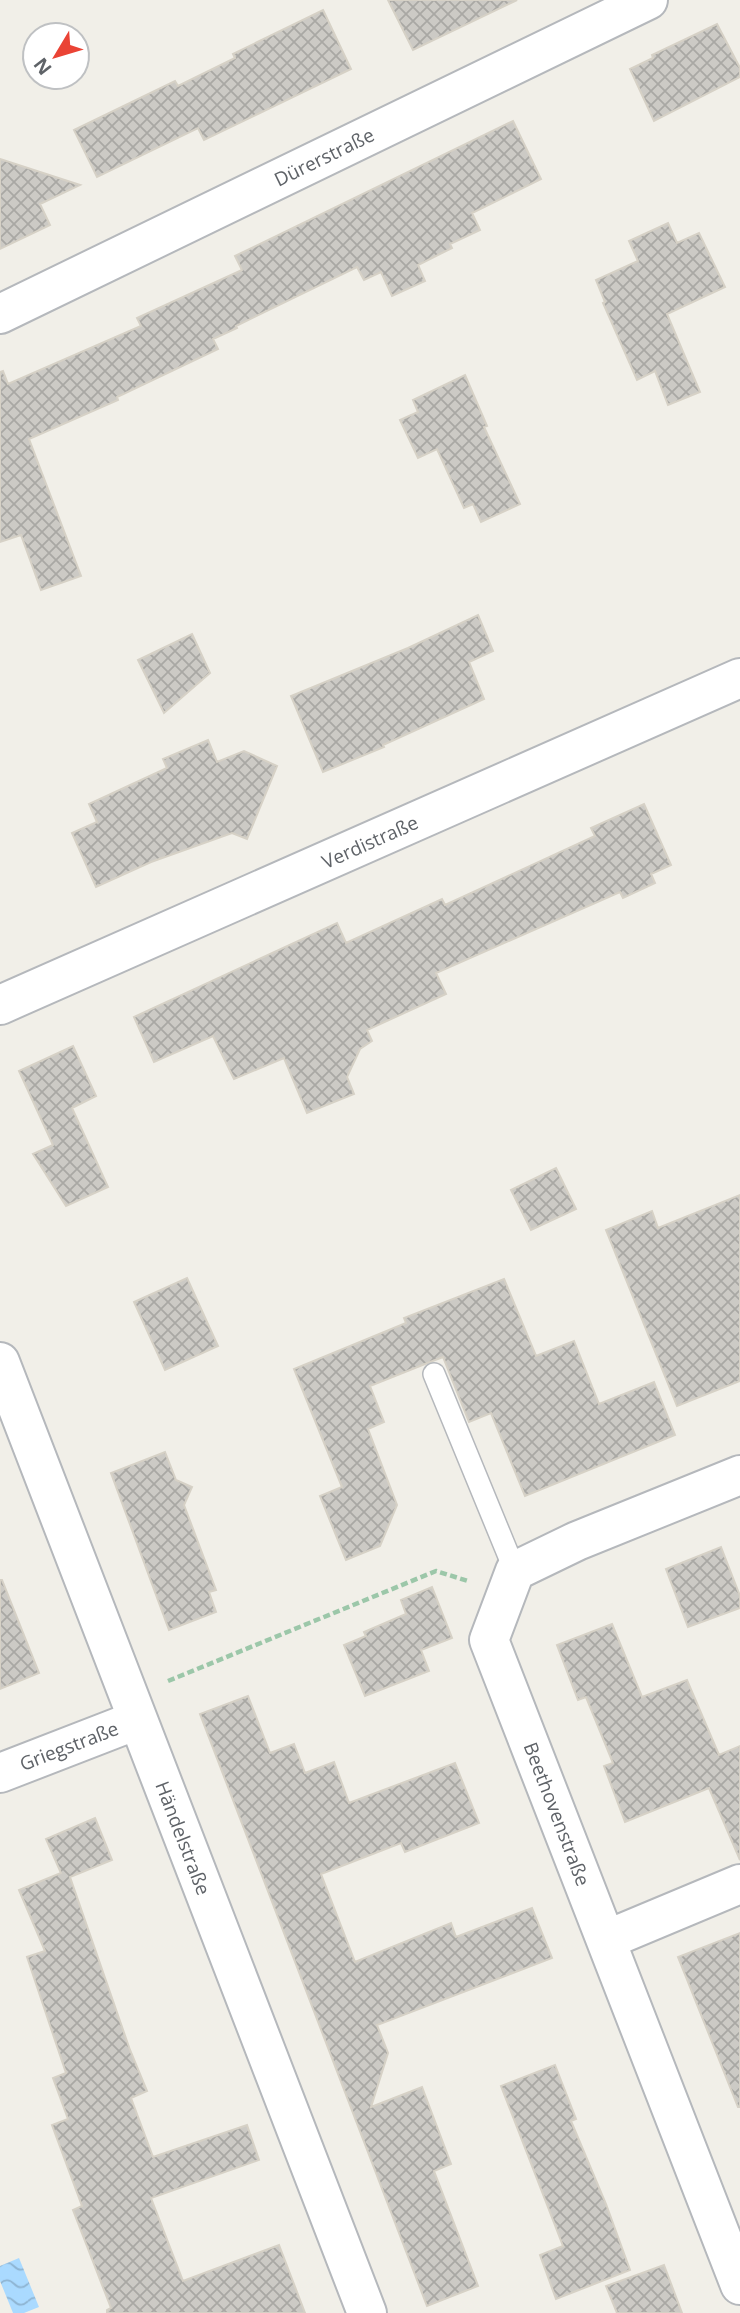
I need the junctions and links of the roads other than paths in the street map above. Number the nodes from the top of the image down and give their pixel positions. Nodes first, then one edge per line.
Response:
1 (648, 0) edge
2 (0, 314) edge
3 (740, 678) edge
4 (0, 1005) edge
5 (0, 1362) edge
6 (434, 1374) dead end
7 (740, 1475) edge
8 (515, 1571) junction
9 (133, 1708) junction
10 (0, 1773) edge
11 (740, 1885) edge
12 (606, 1940) junction
13 (740, 2285) edge
14 (367, 2313) edge

1 - 2 street, Dürerstraße
3 - 4 street, Verdistraße
5 - 9 street, Händelstraße
6 - 8 lane
7 - 8 street
8 - 12 street, Beethovenstraße
9 - 10 street, Griegstraße
9 - 14 street, Händelstraße
11 - 12 street
12 - 13 street, Beethovenstraße

